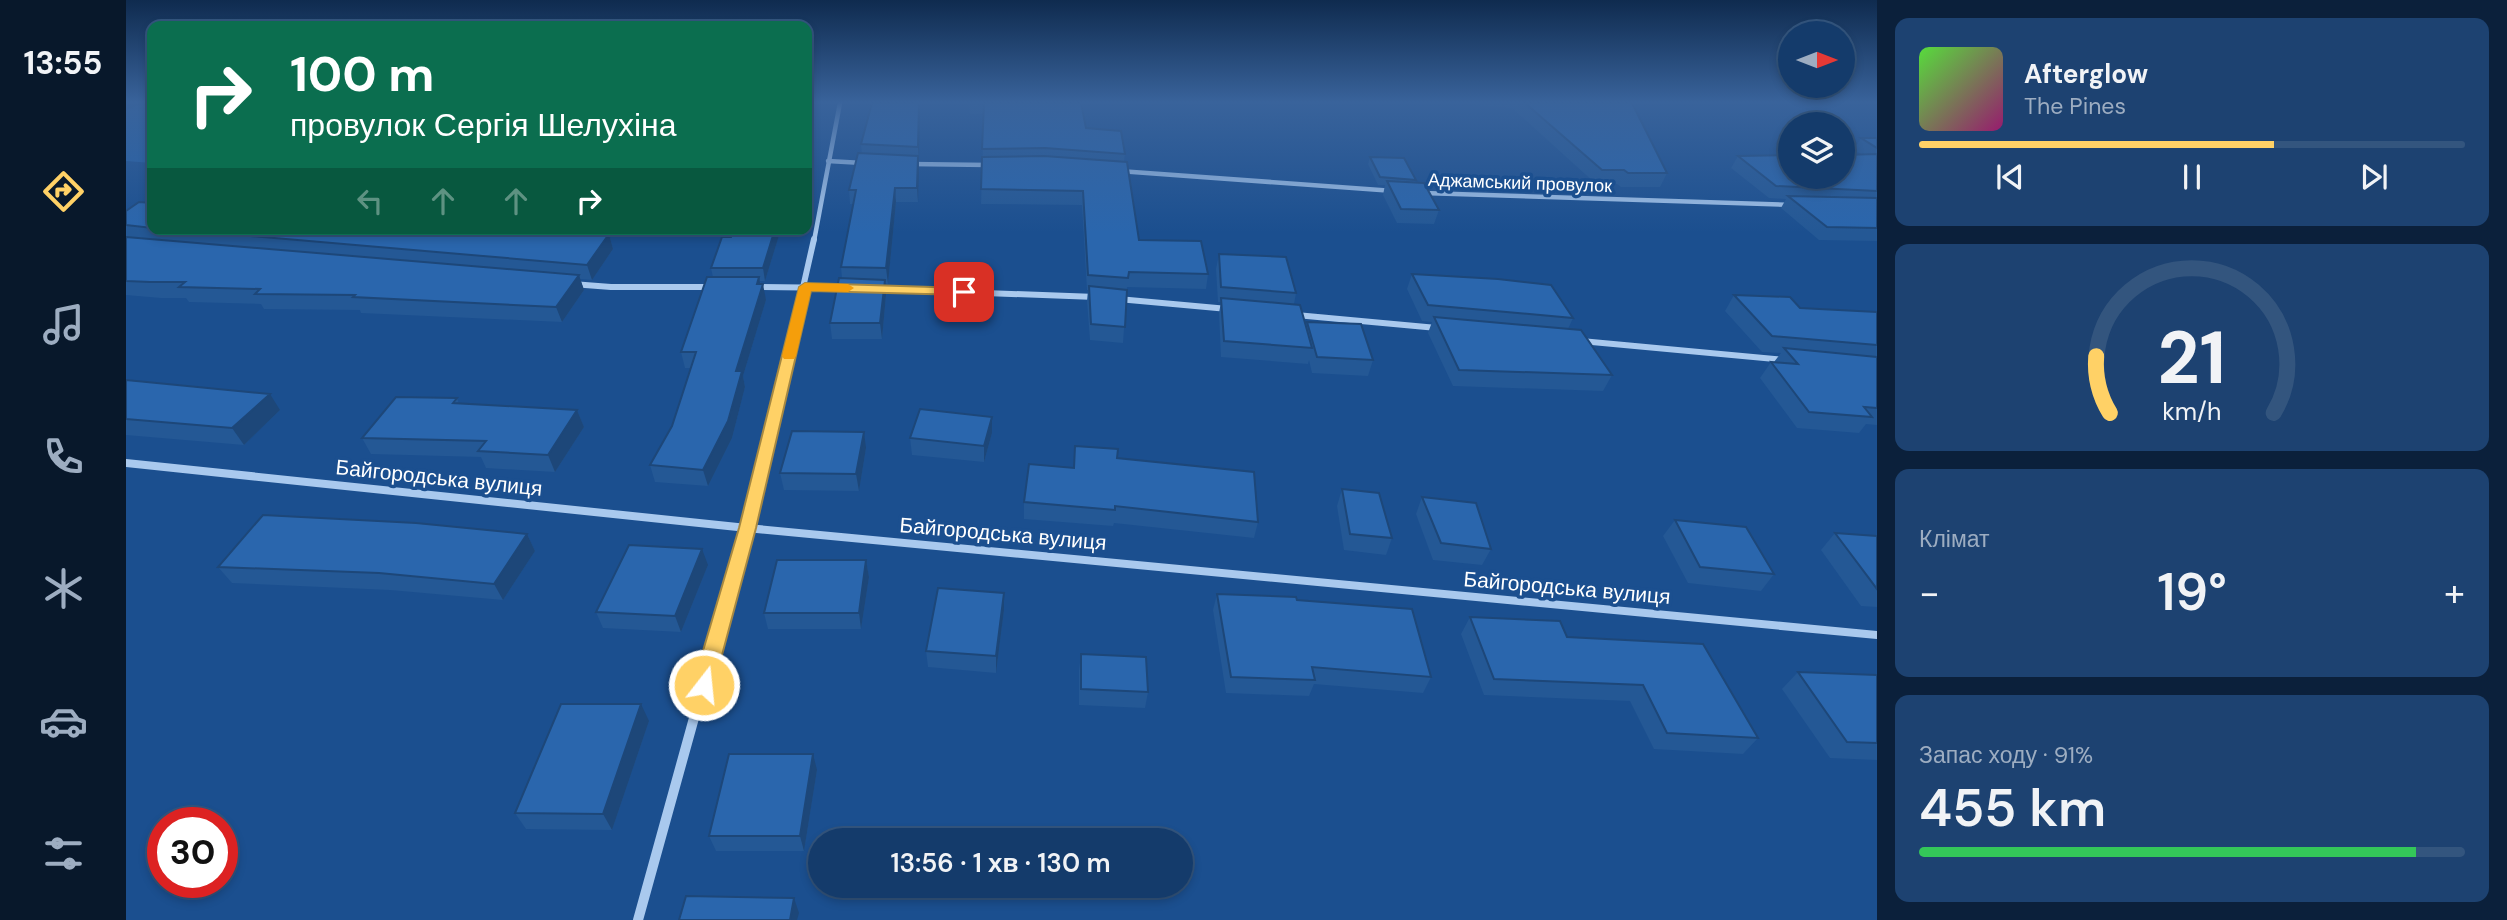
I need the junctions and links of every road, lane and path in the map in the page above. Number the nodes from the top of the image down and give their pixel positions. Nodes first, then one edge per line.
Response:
1 (831, 146) edge
2 (828, 161) junction
3 (867, 163) edge
4 (907, 164) edge
5 (1002, 165) edge
6 (1113, 170) edge
7 (1399, 191) edge
8 (1413, 192) edge
9 (1799, 205) edge
10 (557, 282) edge
11 (722, 287) edge
12 (750, 287) edge
13 (805, 287) junction
14 (847, 288) edge
15 (875, 289) edge
16 (1236, 310) edge
17 (1292, 315) edge
18 (1445, 329) edge
19 (1571, 340) edge
20 (1793, 361) edge
21 (126, 463) edge
22 (747, 528) junction
23 (1877, 635) edge
24 (638, 920) edge

1 - 2 street
2 - 3 street
2 - 13 street
4 - 5 street
6 - 7 street, Аджамський провулок
8 - 9 street, Аджамський провулок
10 - 11 street
12 - 13 street
13 - 14 street
13 - 22 street
15 - 16 street
17 - 18 street
19 - 20 street
21 - 22 street, Байгородська вулиця
22 - 23 street, Байгородська вулиця
22 - 24 street

